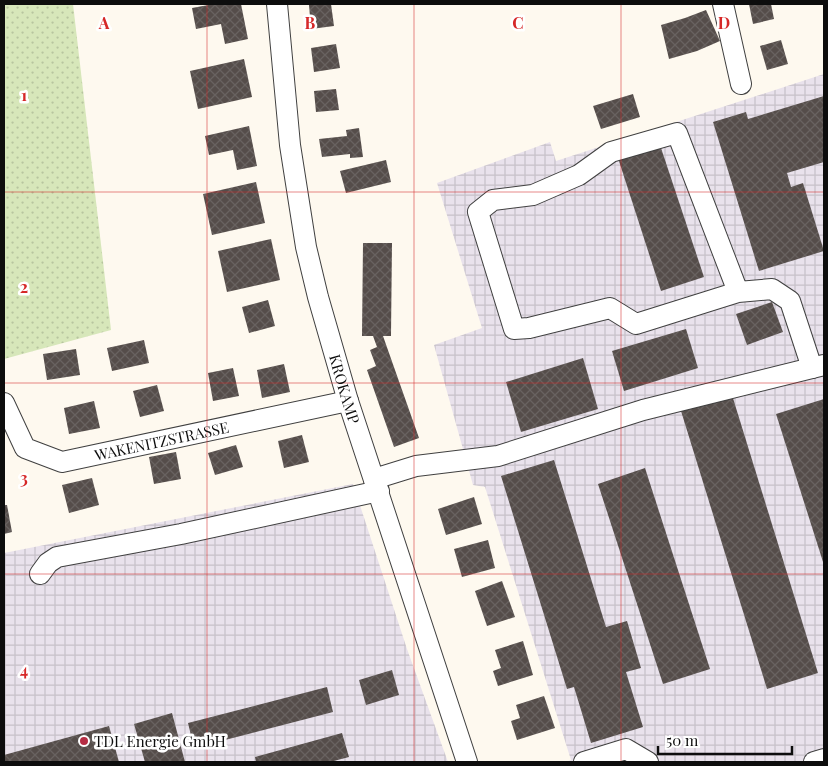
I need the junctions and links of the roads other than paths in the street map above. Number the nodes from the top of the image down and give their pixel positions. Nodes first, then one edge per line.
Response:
1 (277, 4) edge
2 (723, 4) edge
3 (741, 84) dead end
4 (738, 292) junction
5 (818, 367) edge
6 (348, 401) junction
7 (4, 403) edge
8 (376, 485) junction
9 (40, 574) dead end
10 (824, 759) edge
11 (466, 762) edge
12 (584, 762) edge
13 (648, 762) edge
14 (814, 762) edge

1 - 6 street, KROKAMP
2 - 3 street
4 - 4 street
4 - 5 street
5 - 8 street
6 - 7 street, WAKENITZSTRASSE
6 - 8 street, KROKAMP
8 - 9 street
8 - 11 street, KROKAMP
10 - 14 street
12 - 13 street

